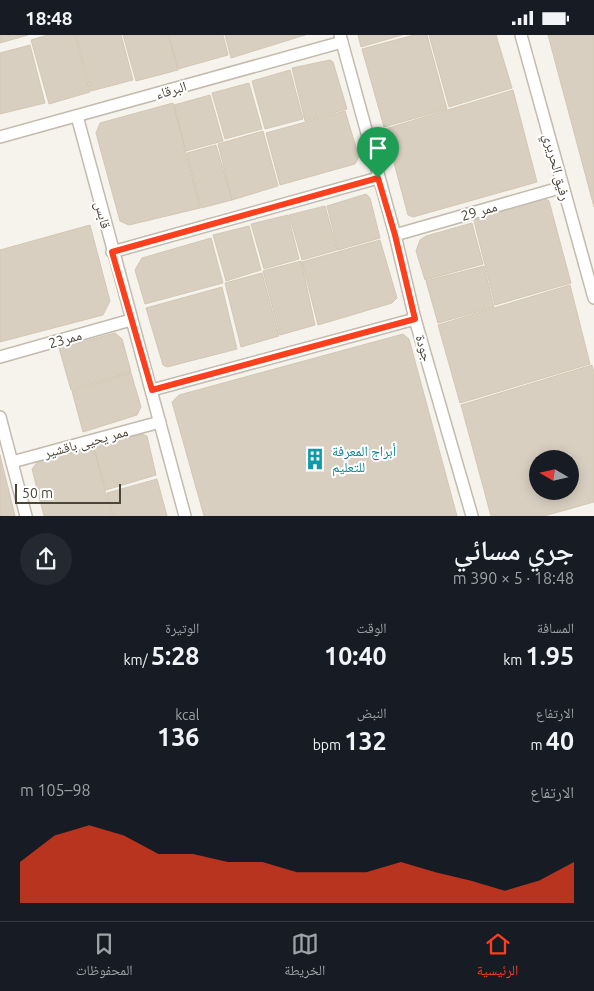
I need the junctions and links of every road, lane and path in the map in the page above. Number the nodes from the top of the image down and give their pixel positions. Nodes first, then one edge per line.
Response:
1 (521, 35) edge
2 (341, 38) edge
3 (77, 116) junction
4 (0, 137) edge
5 (378, 178) junction
6 (563, 187) junction
7 (395, 235) junction
8 (112, 252) junction
9 (594, 298) edge
10 (415, 319) junction
11 (131, 320) junction
12 (0, 357) edge
13 (152, 390) junction
14 (0, 417) edge
15 (160, 422) junction
16 (12, 462) junction
17 (26, 516) edge
18 (185, 516) edge
19 (472, 516) edge

1 - 6 street, رفيق الحريري
2 - 3 street, البرقاء
2 - 5 street, جودة
3 - 4 street, البرقاء
3 - 8 street, قابس
5 - 7 street, جودة
5 - 8 street
6 - 7 street, ممر 29
6 - 9 street, رفيق الحريري
7 - 10 street, جودة
8 - 11 street, قابس
10 - 13 street
10 - 19 street, جودة
11 - 12 street, ممر23
11 - 13 street, قابس
13 - 15 street, قابس
14 - 16 street
15 - 16 street, ممر يحيى باقشير
15 - 18 street, قابس
16 - 17 street

